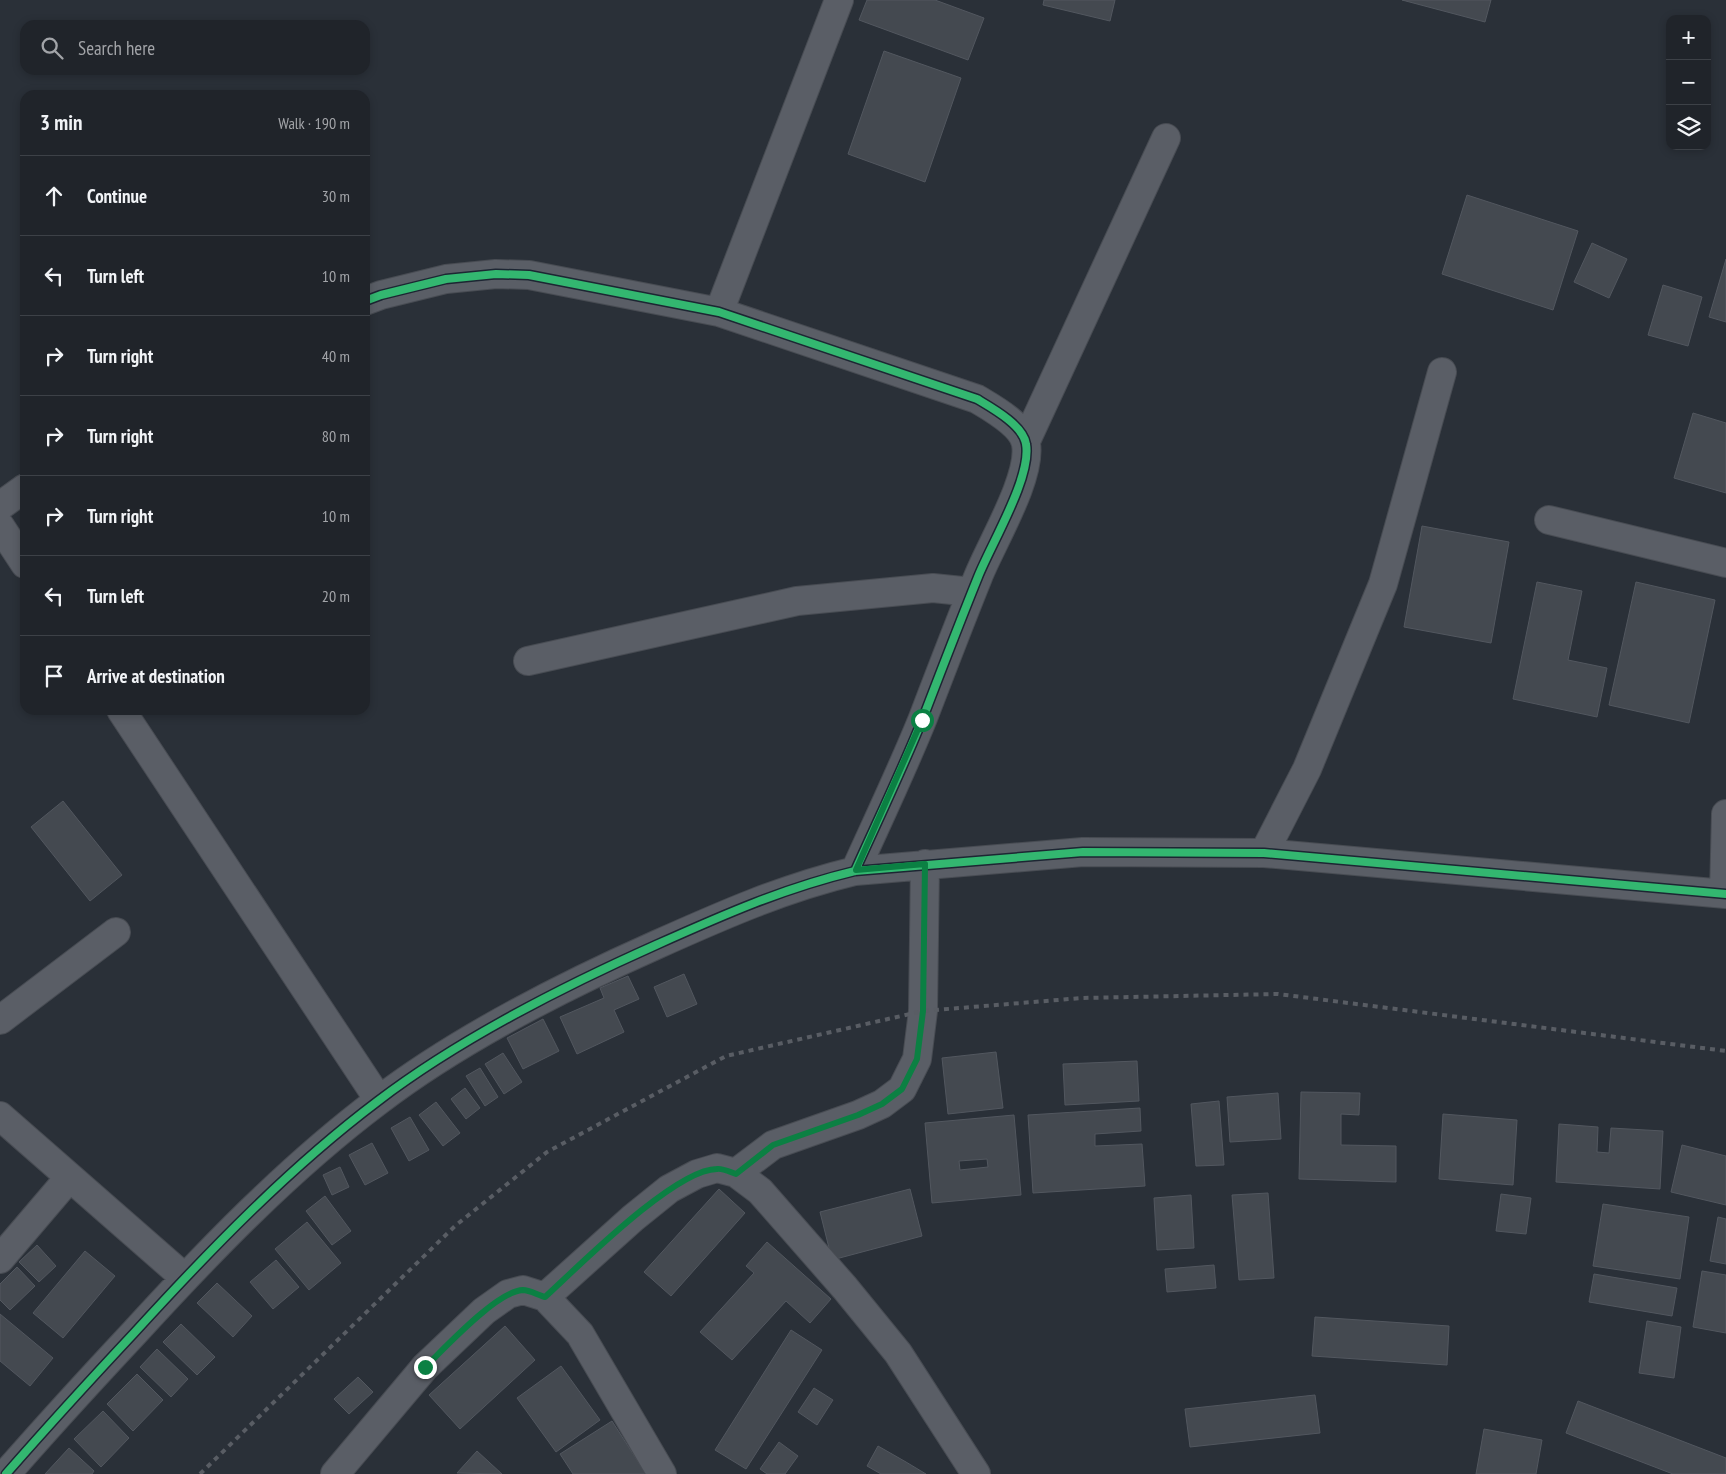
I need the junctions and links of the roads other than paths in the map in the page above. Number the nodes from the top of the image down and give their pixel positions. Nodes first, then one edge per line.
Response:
1 (839, 0) edge
2 (1166, 138) dead end
3 (370, 299) edge
4 (719, 312) junction
5 (1442, 372) dead end
6 (1026, 441) junction
7 (20, 492) edge
8 (0, 506) edge
9 (1549, 520) dead end
10 (0, 526) edge
11 (20, 556) edge
12 (1726, 563) edge
13 (972, 592) junction
14 (528, 661) dead end
15 (124, 715) edge
16 (1726, 814) edge
17 (1264, 853) junction
18 (925, 864) junction
19 (856, 870) junction
20 (1725, 894) edge
21 (116, 932) dead end
22 (0, 1020) edge
23 (379, 1100) junction
24 (0, 1116) edge
25 (736, 1174) junction
26 (69, 1178) junction
27 (0, 1259) edge
28 (185, 1278) junction
29 (545, 1297) junction
30 (6, 1474) edge
31 (335, 1474) edge
32 (662, 1474) edge
33 (976, 1474) edge

1 - 4 street
2 - 6 street
3 - 4 street
4 - 6 street
5 - 17 street
6 - 13 street
7 - 8 street
9 - 12 street
10 - 11 street
13 - 14 street
13 - 19 street
15 - 23 street
16 - 20 street
17 - 18 street
17 - 20 street
18 - 19 street
18 - 25 street
19 - 23 street
21 - 22 street
23 - 28 street
24 - 26 street
25 - 29 street
25 - 33 street
26 - 27 street
26 - 28 street
28 - 30 street
29 - 31 street
29 - 32 street

